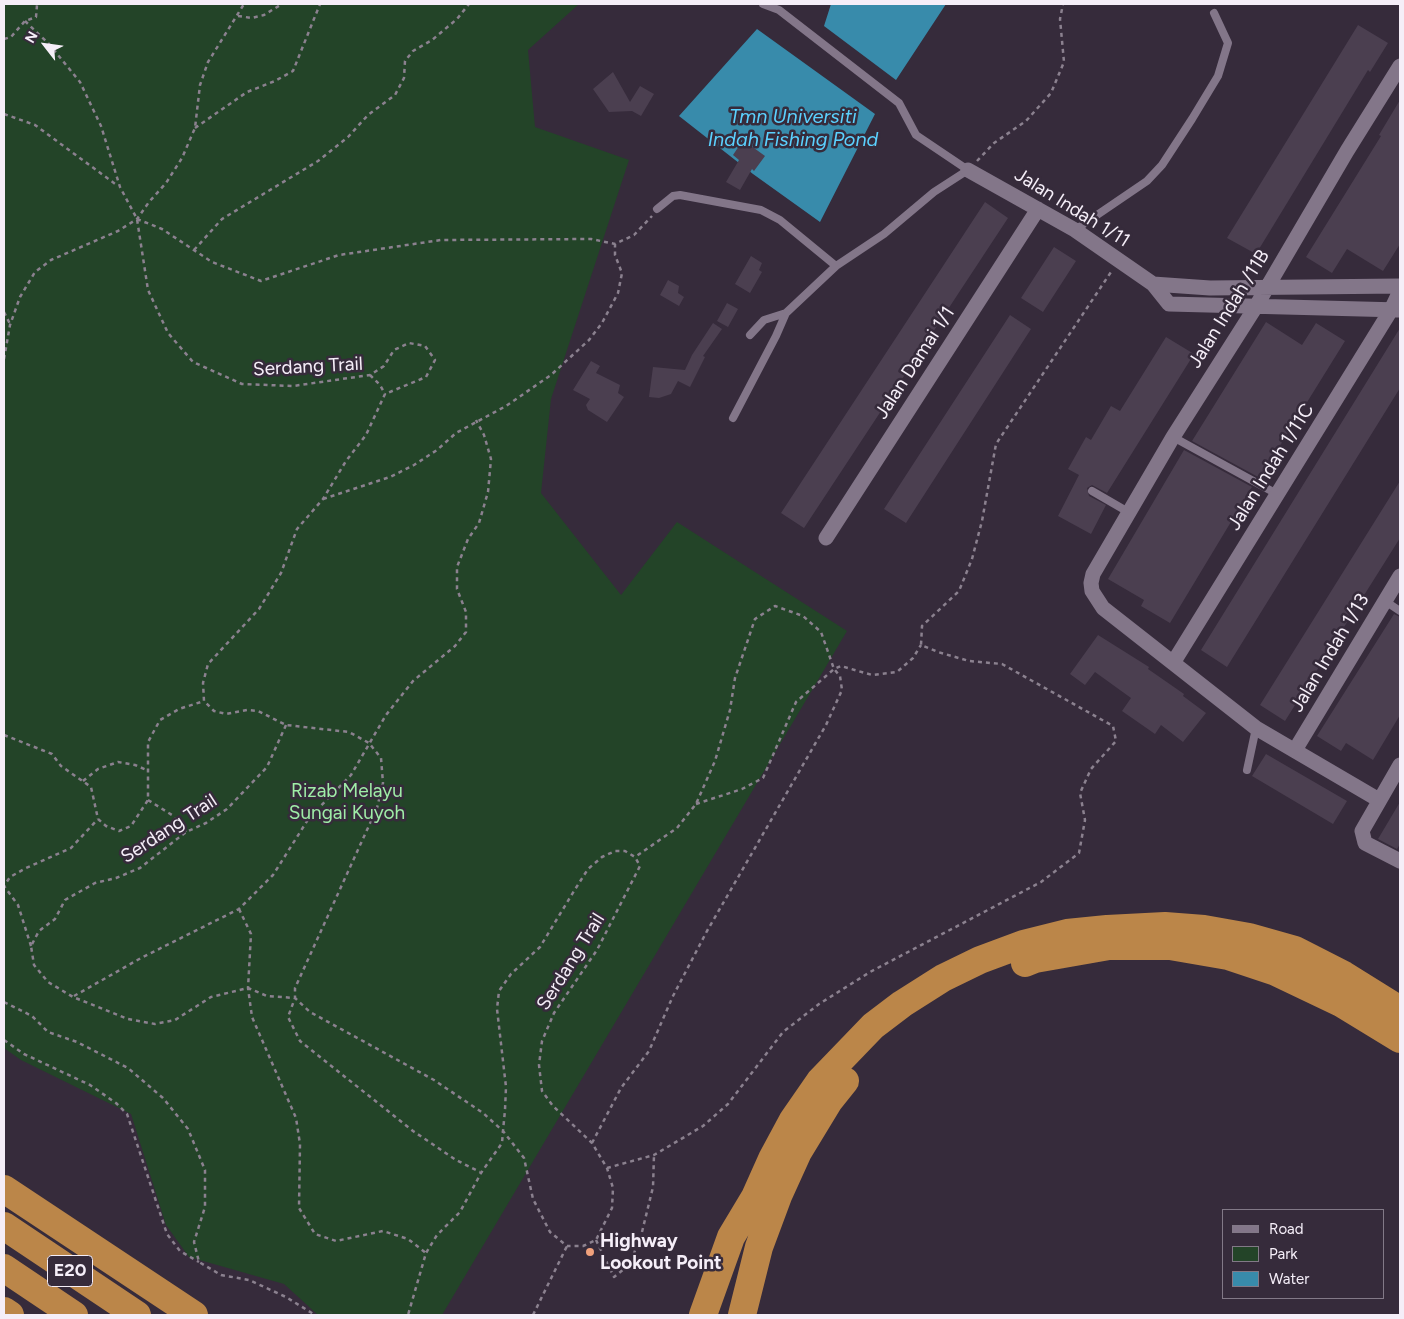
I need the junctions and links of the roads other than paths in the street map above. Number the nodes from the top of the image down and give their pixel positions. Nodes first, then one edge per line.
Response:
1 (763, 4) edge
2 (779, 7) edge
3 (1214, 13) dead end
4 (1400, 66) edge
5 (968, 170) junction
6 (657, 209) road end
7 (1038, 209) junction
8 (1075, 230) junction
9 (836, 266) junction
10 (1153, 284) junction
11 (1268, 286) junction
12 (1400, 286) edge
13 (1400, 290) edge
14 (1255, 308) junction
15 (1396, 310) edge
16 (786, 313) junction
17 (750, 335) dead end
18 (733, 418) dead end
19 (1173, 437) junction
20 (1092, 491) dead end
21 (1277, 494) junction
22 (1130, 513) junction
23 (826, 538) dead end
24 (1400, 576) edge
25 (1385, 601) junction
26 (1400, 610) edge
27 (1173, 663) junction
28 (1256, 728) junction
29 (1295, 750) junction
30 (1400, 765) edge
31 (1247, 770) dead end
32 (1379, 800) junction
33 (1400, 861) edge
34 (1400, 1010) edge
35 (1400, 1039) edge
36 (4, 1189) edge
37 (755, 1197) junction
38 (4, 1226) edge
39 (4, 1268) edge
40 (748, 1285) junction
41 (4, 1311) edge
42 (10, 1315) edge
43 (74, 1315) edge
44 (137, 1315) edge
45 (194, 1315) edge
46 (704, 1315) edge
47 (727, 1315) edge
48 (742, 1315) edge
49 (756, 1315) edge

1 - 2 lane
2 - 5 lane
3 - 8 lane
4 - 11 street, Jalan Indah /11B
5 - 7 street, Jalan Indah 1/11
5 - 9 lane
6 - 9 lane
7 - 8 street, Jalan Indah 1/11
7 - 23 street, Jalan Damai 1/1
8 - 10 street, Jalan Indah 1/11
9 - 16 lane
10 - 11 street
10 - 14 street, Jalan Indah 1/11
11 - 12 street
11 - 14 street, Jalan Indah /11B
13 - 15 street, Jalan Indah 1/11C
14 - 15 street, Jalan Indah 1/11
14 - 19 street, Jalan Indah /11B
15 - 21 street, Jalan Indah 1/11C
16 - 17 lane
16 - 18 lane
19 - 21 lane
19 - 22 street, Jalan Indah /11B
20 - 22 lane
21 - 27 street, Jalan Indah 1/11C
22 - 27 street, Jalan Indah /11B
24 - 25 street, Jalan Indah 1/13
25 - 26 lane
25 - 29 street, Jalan Indah 1/13
27 - 28 street
28 - 29 street
28 - 31 lane
29 - 32 street
30 - 32 street
32 - 33 street
34 - 37 highway
35 - 40 highway
36 - 45 highway
37 - 46 highway
37 - 47 highway
38 - 44 highway, E20
39 - 43 highway, E20
40 - 48 highway
40 - 49 highway
41 - 42 highway

